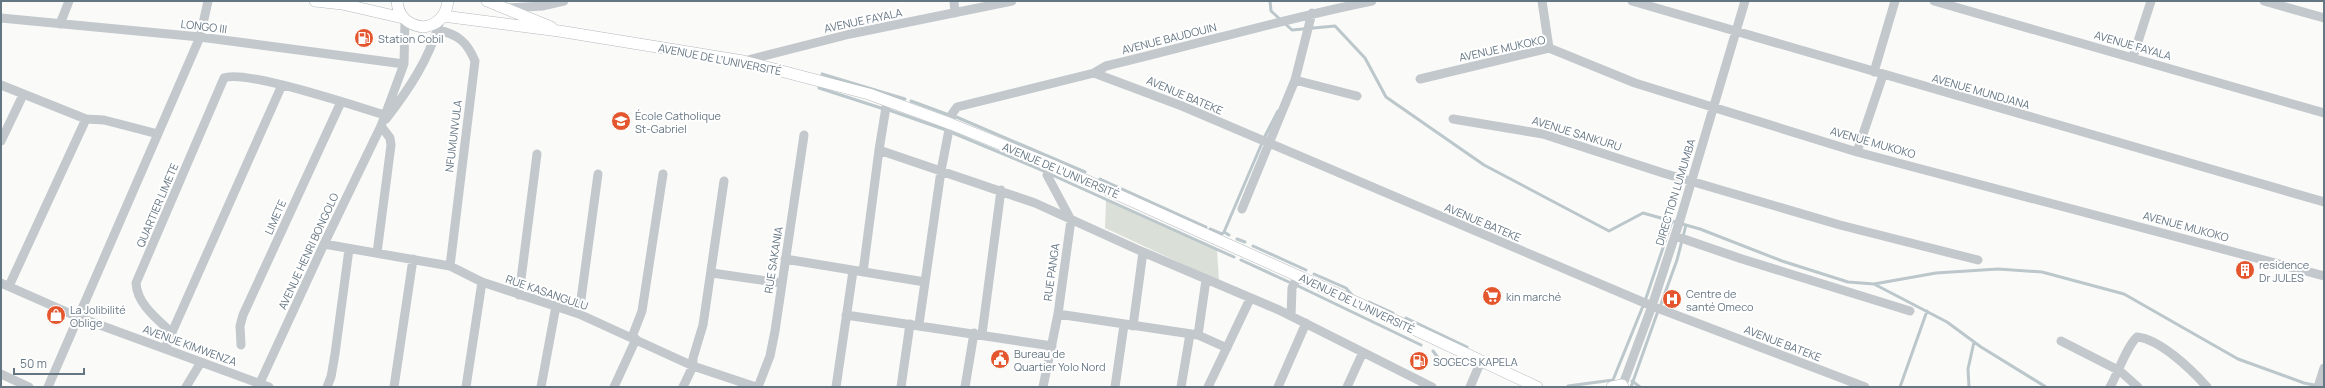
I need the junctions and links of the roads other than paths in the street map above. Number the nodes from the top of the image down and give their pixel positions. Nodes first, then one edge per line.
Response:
1 (69, 1) edge
2 (208, 1) edge
3 (315, 1) edge
4 (397, 1) edge
5 (448, 1) edge
6 (487, 1) edge
7 (564, 1) edge
8 (954, 1) edge
9 (1012, 1) edge
10 (1372, 1) edge
11 (1542, 1) edge
12 (1632, 1) edge
13 (1745, 1) edge
14 (1895, 1) edge
15 (1934, 1) edge
16 (2151, 1) edge
17 (2264, 1) edge
18 (508, 8) junction
19 (1312, 13) junction
20 (955, 14) junction
21 (1, 18) edge
22 (2324, 18) edge
23 (404, 19) junction
24 (440, 22) junction
25 (60, 24) junction
26 (559, 30) junction
27 (1736, 30) junction
28 (200, 38) junction
29 (1549, 48) junction
30 (2132, 57) junction
31 (743, 61) junction
32 (404, 64) junction
33 (1874, 72) junction
34 (1094, 73) junction
35 (1883, 75) junction
36 (1420, 78) dead end
37 (1295, 80) junction
38 (1, 85) edge
39 (282, 85) junction
40 (23, 95) junction
41 (1357, 96) dead end
42 (887, 101) junction
43 (341, 102) junction
44 (1713, 108) junction
45 (2324, 113) edge
46 (385, 115) junction
47 (86, 119) junction
48 (1453, 119) dead end
49 (951, 124) junction
50 (381, 126) junction
51 (158, 134) junction
52 (804, 135) dead end
53 (1, 141) edge
54 (1268, 143) junction
55 (879, 150) junction
56 (1857, 152) junction
57 (537, 154) dead end
58 (1052, 165) junction
59 (941, 171) junction
60 (598, 174) dead end
61 (663, 174) dead end
62 (724, 181) dead end
63 (1691, 181) junction
64 (1001, 190) junction
65 (2324, 202) edge
66 (1242, 209) dead end
67 (1071, 220) junction
68 (1676, 233) junction
69 (324, 244) junction
70 (349, 249) junction
71 (1143, 252) junction
72 (377, 253) junction
73 (413, 259) junction
74 (784, 260) junction
75 (1978, 260) dead end
76 (450, 266) junction
77 (853, 271) junction
78 (863, 272) junction
79 (712, 273) junction
80 (1298, 276) junction
81 (2324, 276) edge
82 (1206, 280) junction
83 (482, 282) junction
84 (925, 282) junction
85 (781, 283) junction
86 (5, 285) edge
87 (519, 295) junction
88 (1250, 299) junction
89 (556, 306) junction
90 (1652, 306) junction
91 (1910, 312) dead end
92 (579, 314) junction
93 (1058, 314) junction
94 (846, 315) junction
95 (1291, 316) junction
96 (78, 317) junction
97 (1306, 323) junction
98 (914, 324) junction
99 (1129, 326) junction
100 (172, 333) junction
101 (978, 334) junction
102 (1194, 334) junction
103 (634, 338) junction
104 (2061, 342) dead end
105 (241, 345) dead end
106 (1052, 346) junction
107 (164, 348) junction
108 (1227, 348) junction
109 (1363, 352) junction
110 (1481, 361) junction
111 (201, 362) junction
112 (693, 366) junction
113 (2324, 368) edge
114 (2120, 371) junction
115 (1, 374) edge
116 (262, 386) edge
117 (29, 387) edge
118 (48, 387) edge
119 (186, 387) edge
120 (327, 387) edge
121 (394, 387) edge
122 (466, 387) edge
123 (541, 387) edge
124 (614, 387) edge
125 (683, 387) edge
126 (757, 387) edge
127 (836, 387) edge
128 (901, 387) edge
129 (966, 387) edge
130 (1043, 387) edge
131 (1118, 387) edge
132 (1181, 387) edge
133 (1208, 387) edge
134 (1278, 387) edge
135 (1347, 387) edge
136 (1432, 387) edge
137 (1470, 387) edge
138 (1537, 387) edge
139 (1620, 387) edge
140 (1865, 387) edge
141 (2110, 387) edge
142 (2138, 387) edge
143 (2207, 387) edge
144 (2318, 387) edge

1 - 25 street
2 - 28 street
3 - 23 main road
4 - 23 main road
5 - 24 main road
6 - 18 main road, AVENUE DE L’UNIVERSITÉ
7 - 18 street
8 - 20 street
9 - 20 street, AVENUE FAYALA
10 - 19 street, AVENUE BAUDOUIN
11 - 29 street
12 - 27 street, AVENUE MUNDJANA
13 - 27 street, DIRECTION LUMUMBA
14 - 33 street
15 - 30 street, AVENUE FAYALA
16 - 30 street
17 - 22 street
18 - 26 main road, AVENUE DE L’UNIVERSITÉ
19 - 34 street, AVENUE BAUDOUIN
19 - 37 street
20 - 31 street, AVENUE FAYALA
21 - 25 street, LONGO III
23 - 24 main road
23 - 32 street
24 - 26 main road, AVENUE DE L’UNIVERSITÉ
24 - 50 street
24 - 76 street, NFUMUNVULA
25 - 28 street, LONGO III
26 - 31 main road, AVENUE DE L’UNIVERSITÉ
27 - 33 street, AVENUE MUNDJANA
27 - 44 street, DIRECTION LUMUMBA
28 - 32 street, LONGO III
28 - 51 street
29 - 36 street, AVENUE MUKOKO
29 - 44 street, AVENUE MUKOKO
30 - 45 street, AVENUE FAYALA
31 - 42 main road, AVENUE DE L’UNIVERSITÉ
32 - 46 street
33 - 35 street, AVENUE MUNDJANA
34 - 49 street, AVENUE BAUDOUIN
34 - 54 street, AVENUE BATEKE
35 - 56 street
35 - 65 street, AVENUE MUNDJANA
37 - 41 street
37 - 54 street
38 - 40 street
39 - 43 street
39 - 100 street
39 - 100 street, QUARTIER LIMETE
40 - 47 street
40 - 53 street
42 - 49 main road, AVENUE DE L’UNIVERSITÉ
42 - 55 street
43 - 46 street
43 - 105 street, LIMETE
44 - 56 street, AVENUE MUKOKO
44 - 63 street, DIRECTION LUMUMBA
46 - 50 street
47 - 51 street
47 - 86 street
48 - 63 street, AVENUE SANKURU
49 - 58 main road, AVENUE DE L’UNIVERSITÉ
49 - 59 street
50 - 69 street, AVENUE HENRI BONGOLO
50 - 72 street
51 - 96 street
52 - 74 street, RUE SAKANIA
54 - 66 street
54 - 90 street, AVENUE BATEKE
55 - 59 street
55 - 78 street
56 - 81 street, AVENUE MUKOKO
57 - 87 street
58 - 67 street
58 - 80 main road, AVENUE DE L’UNIVERSITÉ
59 - 64 street
59 - 84 street
60 - 92 street
61 - 103 street
62 - 79 street
63 - 68 street, DIRECTION LUMUMBA
63 - 75 street, AVENUE SANKURU
64 - 67 street
64 - 101 street
67 - 71 street
67 - 93 street, RUE PANGA
68 - 90 street, DIRECTION LUMUMBA
68 - 91 street
69 - 70 street, RUE KASANGULU
69 - 116 street, AVENUE HENRI BONGOLO
70 - 72 street, RUE KASANGULU
70 - 120 street
71 - 82 street
71 - 99 street
72 - 73 street, RUE KASANGULU
73 - 76 street, RUE KASANGULU
73 - 121 street
74 - 77 street
74 - 85 street, RUE SAKANIA
76 - 83 street, RUE KASANGULU
77 - 78 street
77 - 94 street
78 - 84 street
79 - 85 street
79 - 112 street
80 - 95 street
80 - 110 main road, AVENUE DE L’UNIVERSITÉ
82 - 88 street
82 - 102 street
83 - 87 street, RUE KASANGULU
83 - 122 street
84 - 98 street
85 - 126 street, RUE SAKANIA
86 - 96 street, AVENUE KIMWENZA
87 - 89 street, RUE KASANGULU
88 - 95 street
88 - 108 street
89 - 92 street, RUE KASANGULU
89 - 123 street
90 - 139 street, DIRECTION LUMUMBA
90 - 140 street, AVENUE BATEKE
92 - 103 street, RUE KASANGULU
93 - 99 street
93 - 106 street, RUE PANGA
94 - 98 street
94 - 127 street
95 - 97 street
96 - 107 street, AVENUE KIMWENZA
96 - 118 street
97 - 109 street
97 - 134 street
98 - 101 street
98 - 128 street
99 - 102 street
99 - 131 street
100 - 107 street
101 - 106 street
101 - 129 street
102 - 108 street
102 - 132 street
103 - 112 street, RUE KASANGULU
103 - 124 street
104 - 114 street
106 - 130 street, RUE PANGA
107 - 111 street, AVENUE KIMWENZA
108 - 133 street
109 - 135 street
109 - 136 street
110 - 137 street
110 - 138 main road, AVENUE DE L’UNIVERSITÉ
111 - 116 street, AVENUE KIMWENZA
111 - 119 street
112 - 125 street
112 - 126 street, RUE KASANGULU
113 - 144 street
114 - 141 street
114 - 142 street
114 - 143 street
115 - 117 street

